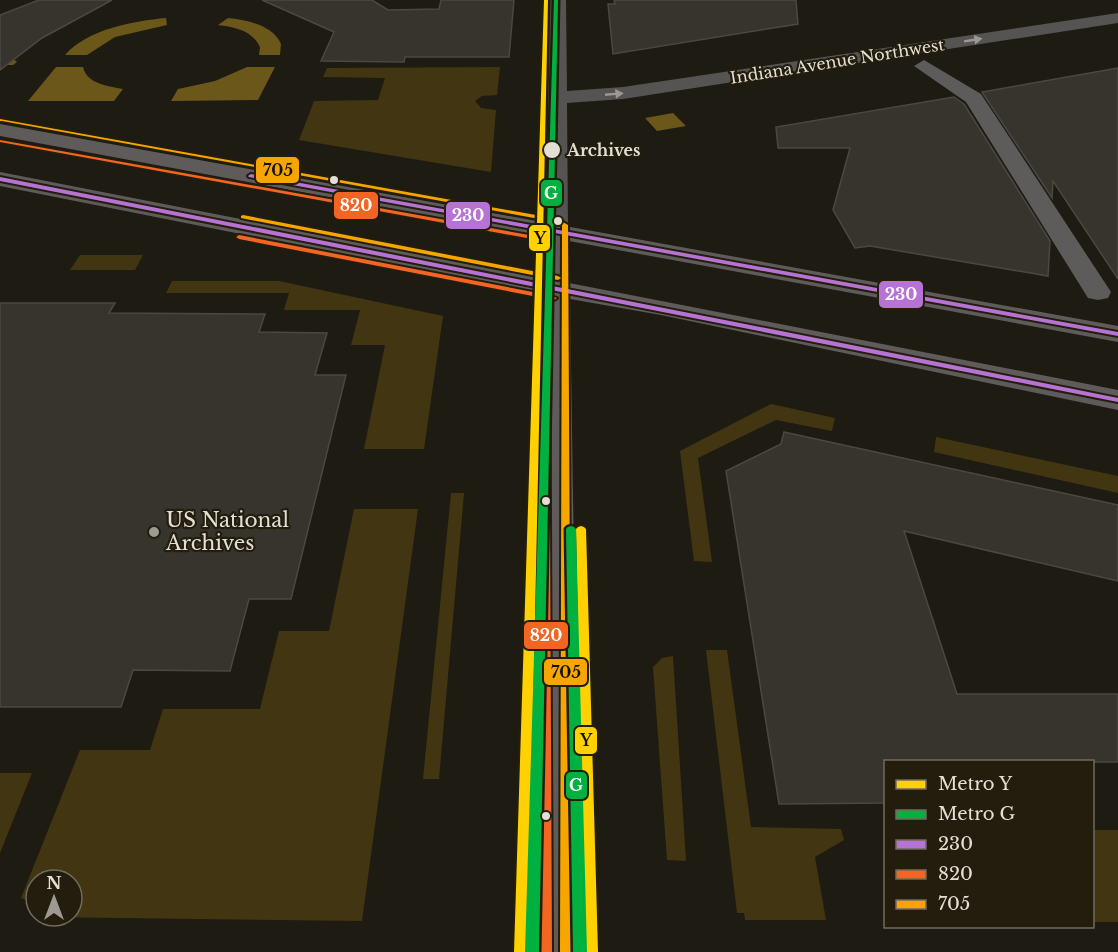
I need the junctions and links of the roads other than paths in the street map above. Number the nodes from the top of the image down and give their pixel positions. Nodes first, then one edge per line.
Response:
1 (557, 0) edge
2 (1118, 18) edge
3 (924, 66) dead end
4 (556, 98) junction
5 (0, 130) edge
6 (0, 179) edge
7 (556, 231) junction
8 (556, 288) junction
9 (1098, 292) dead end
10 (1118, 334) edge
11 (1118, 400) edge
12 (556, 952) edge

1 - 4 street
4 -> 2 street, Indiana Avenue Northwest
3 - 9 street
4 - 7 street
5 - 7 main road
6 - 8 main road
7 - 8 main road
7 - 10 main road
8 - 11 main road
8 - 12 main road

